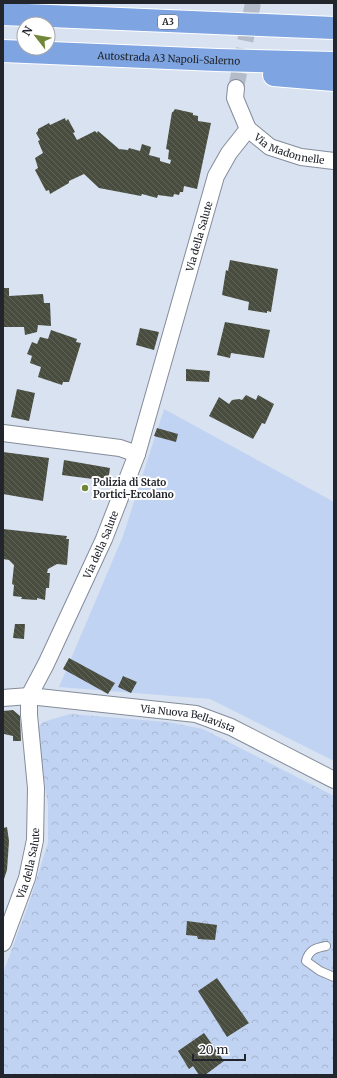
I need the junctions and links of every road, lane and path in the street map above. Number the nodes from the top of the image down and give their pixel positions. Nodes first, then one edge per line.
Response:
1 (3, 14) edge
2 (334, 28) edge
3 (3, 51) edge
4 (217, 60) junction
5 (334, 63) edge
6 (334, 80) edge
7 (236, 88) tunnel mouth
8 (248, 129) junction
9 (334, 161) edge
10 (3, 433) edge
11 (137, 454) junction
12 (29, 696) junction
13 (3, 698) edge
14 (334, 780) edge
15 (3, 943) edge
16 (326, 946) dead end
17 (334, 977) edge

1 - 2 highway, A3
3 - 4 highway, Autostrada A3 Napoli-Salerno
4 - 5 highway, Autostrada A3 Napoli-Salerno
4 - 6 highway
7 - 8 street
8 - 9 street, Via Madonnelle
8 - 11 street, Via della Salute
10 - 11 street
11 - 12 street, Via della Salute
12 - 13 street, Via Nuova Bellavista
12 - 14 street, Via Nuova Bellavista
12 - 15 street, Via della Salute
16 - 17 lane

